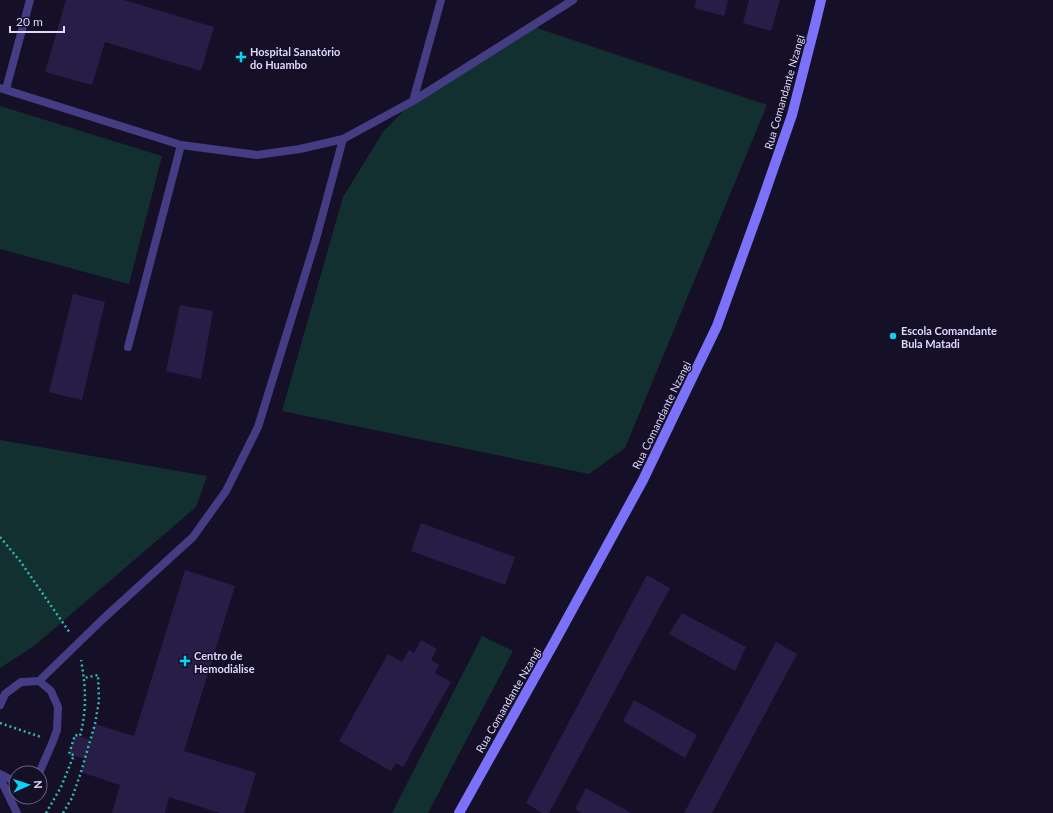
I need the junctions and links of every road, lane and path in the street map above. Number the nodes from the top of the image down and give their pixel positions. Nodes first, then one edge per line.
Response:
1 (30, 0) edge
2 (441, 0) edge
3 (573, 0) edge
4 (820, 0) edge
5 (3, 88) edge
6 (413, 101) junction
7 (343, 139) junction
8 (181, 145) junction
9 (128, 347) dead end
10 (0, 536) edge
11 (78, 644) junction
12 (39, 680) junction
13 (0, 705) edge
14 (0, 723) edge
15 (53, 742) junction
16 (42, 765) edge
17 (0, 778) edge
18 (17, 813) edge
19 (46, 813) edge
20 (63, 813) edge
21 (459, 813) edge

1 - 5 lane
2 - 6 lane
3 - 6 lane
4 - 21 street, Rua Comandante Nzangi
5 - 8 lane
6 - 7 lane
7 - 8 lane
7 - 11 lane
8 - 9 lane
10 - 11 path
11 - 12 lane
12 - 13 lane
12 - 15 lane
14 - 15 path
15 - 16 lane
17 - 18 lane
19 - 20 path

